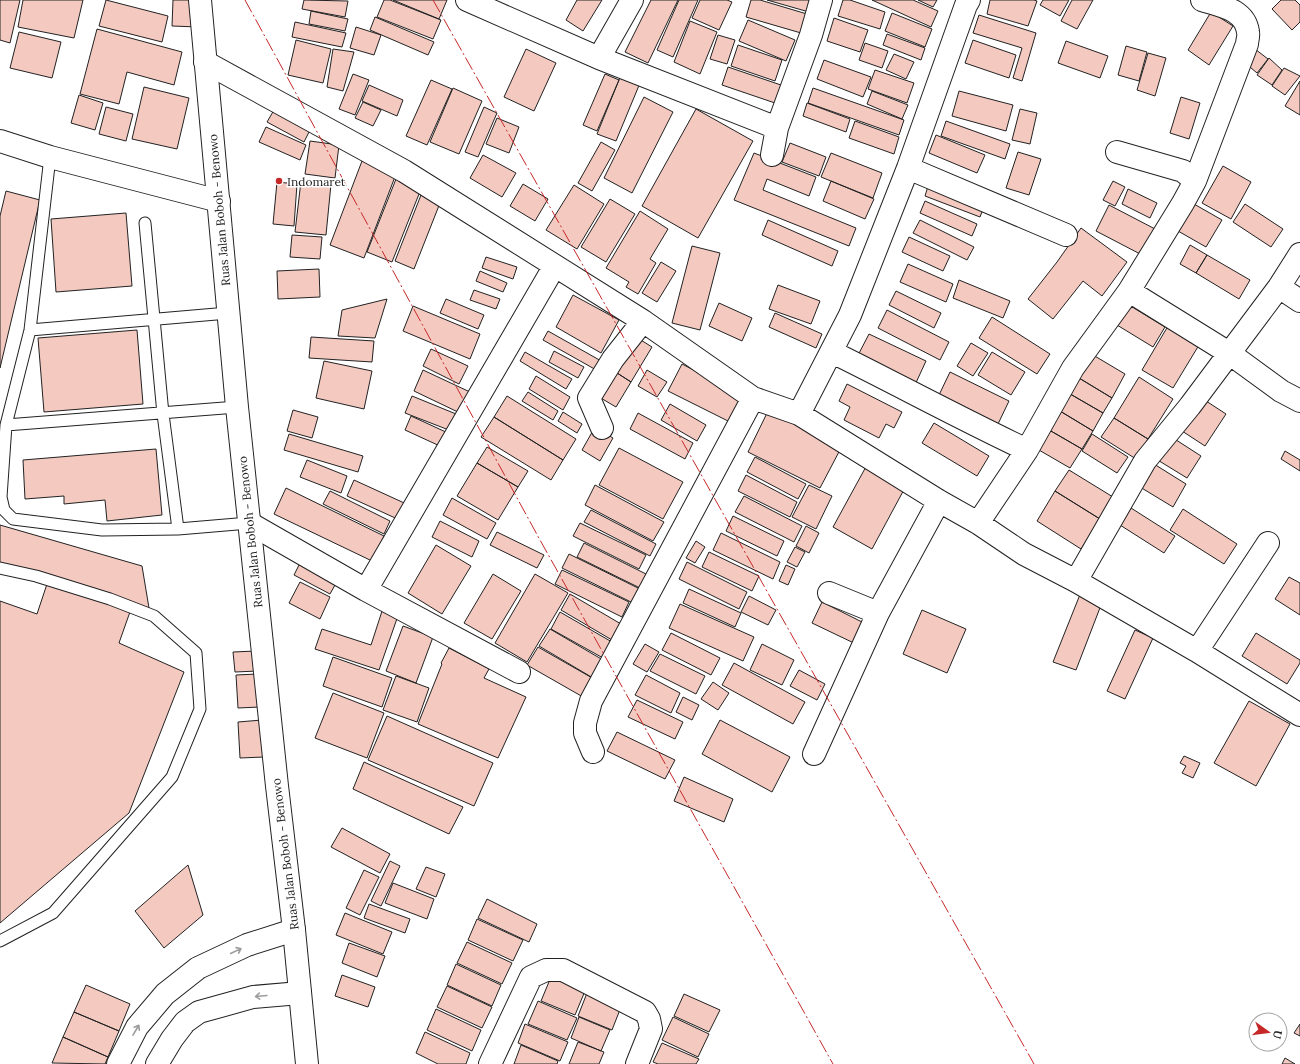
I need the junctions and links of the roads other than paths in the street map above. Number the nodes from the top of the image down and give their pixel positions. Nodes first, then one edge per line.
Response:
1 (200, 0) edge
2 (467, 0) edge
3 (632, 0) edge
4 (821, 0) edge
5 (969, 0) edge
6 (1202, 0) edge
7 (598, 58) junction
8 (205, 62) junction
9 (777, 128) junction
10 (0, 141) edge
11 (1117, 152) dead end
12 (772, 155) dead end
13 (50, 157) junction
14 (908, 168) junction
15 (1195, 181) junction
16 (219, 201) junction
17 (145, 223) dead end
18 (1066, 235) dead end
19 (1300, 254) edge
20 (554, 267) junction
21 (1279, 287) junction
22 (1129, 291) junction
23 (1300, 301) edge
24 (228, 312) junction
25 (154, 320) junction
26 (643, 321) junction
27 (30, 330) junction
28 (832, 352) junction
29 (1229, 353) junction
30 (753, 398) junction
31 (1300, 402) edge
32 (237, 407) junction
33 (164, 414) junction
34 (799, 414) junction
35 (6, 425) junction
36 (602, 428) dead end
37 (1026, 450) junction
38 (939, 501) junction
39 (249, 523) junction
40 (978, 523) junction
41 (178, 529) junction
42 (1268, 543) dead end
43 (0, 568) edge
44 (1076, 581) junction
45 (366, 590) junction
46 (828, 593) dead end
47 (878, 613) junction
48 (1197, 651) junction
49 (519, 672) dead end
50 (1300, 715) edge
51 (593, 752) dead end
52 (814, 754) dead end
53 (294, 930) junction
54 (0, 941) edge
55 (300, 993) junction
56 (165, 994) junction
57 (185, 1022) junction
58 (118, 1064) edge
59 (157, 1064) edge
60 (307, 1064) edge
61 (490, 1064) edge
62 (637, 1064) edge

1 - 8 street, Ruas Jalan Boboh - Benowo
2 - 7 street
3 - 7 street
4 - 9 street
5 - 14 street
6 - 15 street
7 - 9 street
8 - 16 street, Ruas Jalan Boboh - Benowo
8 - 20 street
9 - 12 street
10 - 13 street
11 - 15 street
13 - 16 street
13 - 27 lane
14 - 18 street
14 - 28 street
15 - 22 street
16 - 24 street, Ruas Jalan Boboh - Benowo
17 - 25 lane
19 - 21 street
20 - 26 street
20 - 45 street
21 - 23 street
21 - 29 street
22 - 29 street
22 - 37 street
24 - 25 lane
24 - 32 street, Ruas Jalan Boboh - Benowo
25 - 27 lane
25 - 33 lane
26 - 30 street
26 - 36 street
27 - 35 lane
28 - 34 street
28 - 37 street
29 - 31 street
29 - 44 street
30 - 34 street
30 - 51 street
32 - 33 lane
32 - 39 street, Ruas Jalan Boboh - Benowo
33 - 35 lane
33 - 41 lane
34 - 38 street
35 - 41 lane
37 - 40 street
38 - 40 street
38 - 47 street
39 - 41 lane
39 - 45 street
39 - 53 street, Ruas Jalan Boboh - Benowo
40 - 44 street
42 - 48 street
43 - 54 lane
44 - 48 street
45 - 49 street
46 - 47 street
47 - 52 street
48 - 50 street
53 - 55 street, Ruas Jalan Boboh - Benowo
56 -> 53 street
55 -> 57 street
55 - 60 street, Ruas Jalan Boboh - Benowo
56 - 57 street
58 -> 56 street
57 - 59 street
61 - 62 street

